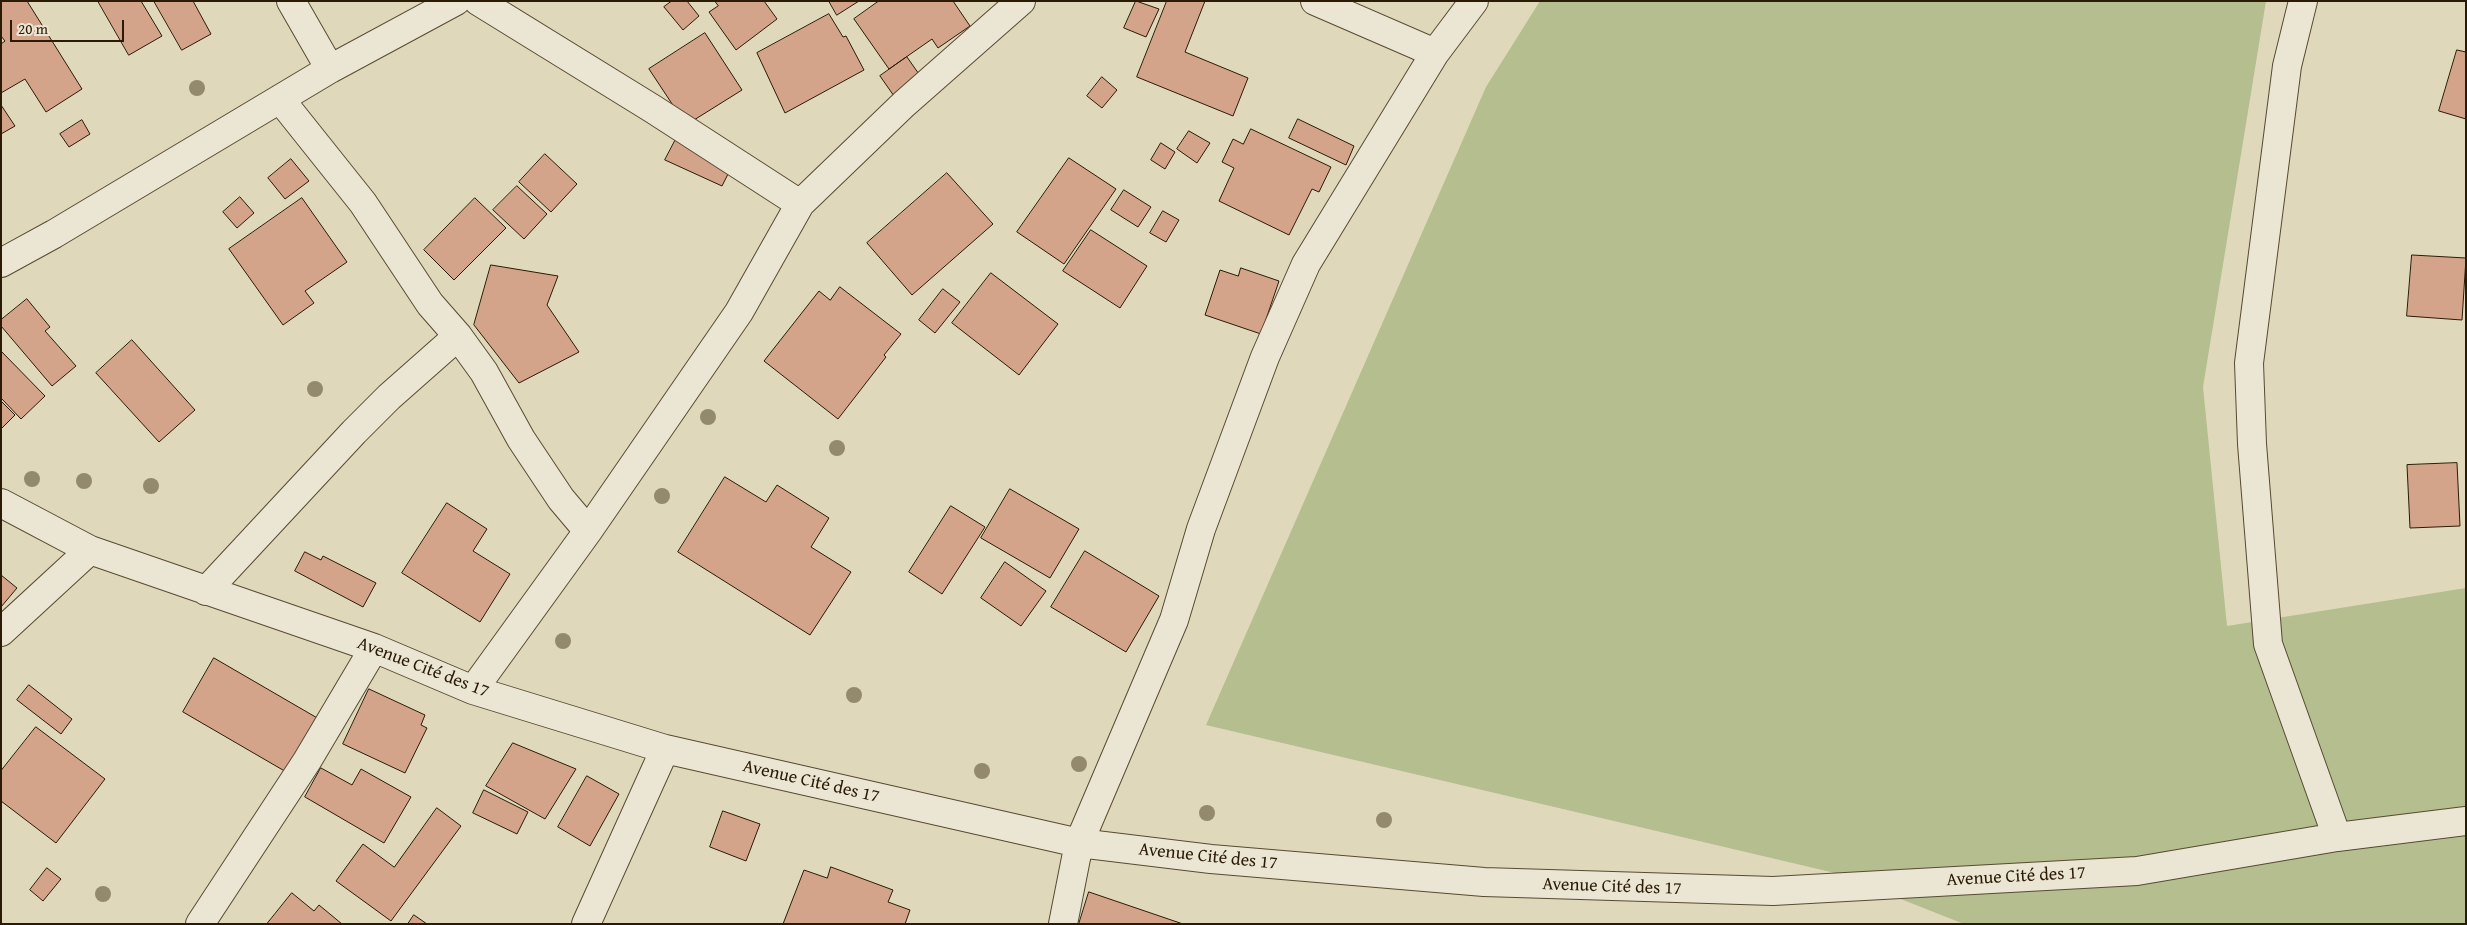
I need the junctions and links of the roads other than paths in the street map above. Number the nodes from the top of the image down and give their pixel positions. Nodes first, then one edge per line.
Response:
1 (291, 1) edge
2 (456, 1) edge
3 (478, 1) edge
4 (1021, 1) edge
5 (1315, 1) edge
6 (1474, 1) edge
7 (2303, 1) edge
8 (1435, 53) junction
9 (330, 69) junction
10 (280, 99) junction
11 (800, 204) junction
12 (1, 263) edge
13 (458, 336) junction
14 (1, 504) edge
15 (588, 530) junction
16 (90, 550) junction
17 (206, 591) junction
18 (1, 632) edge
19 (374, 648) junction
20 (473, 690) junction
21 (666, 749) junction
22 (2466, 821) edge
23 (2337, 837) junction
24 (1079, 843) junction
25 (200, 924) edge
26 (586, 924) edge
27 (1064, 924) edge

1 - 9 street
2 - 9 street
3 - 11 street
4 - 11 street
5 - 8 street
6 - 8 street
7 - 23 street
8 - 24 street
9 - 10 street
10 - 12 street
10 - 13 street
11 - 15 street
13 - 15 street
13 - 17 street
14 - 16 street, Avenue Cité des 17
15 - 20 street
16 - 17 street, Avenue Cité des 17
16 - 18 street
17 - 19 street, Avenue Cité des 17
19 - 20 street, Avenue Cité des 17
19 - 25 street
20 - 21 street, Avenue Cité des 17
21 - 24 street, Avenue Cité des 17
21 - 26 street
22 - 23 street, Avenue Cité des 17
23 - 24 street, Avenue Cité des 17
24 - 27 street

